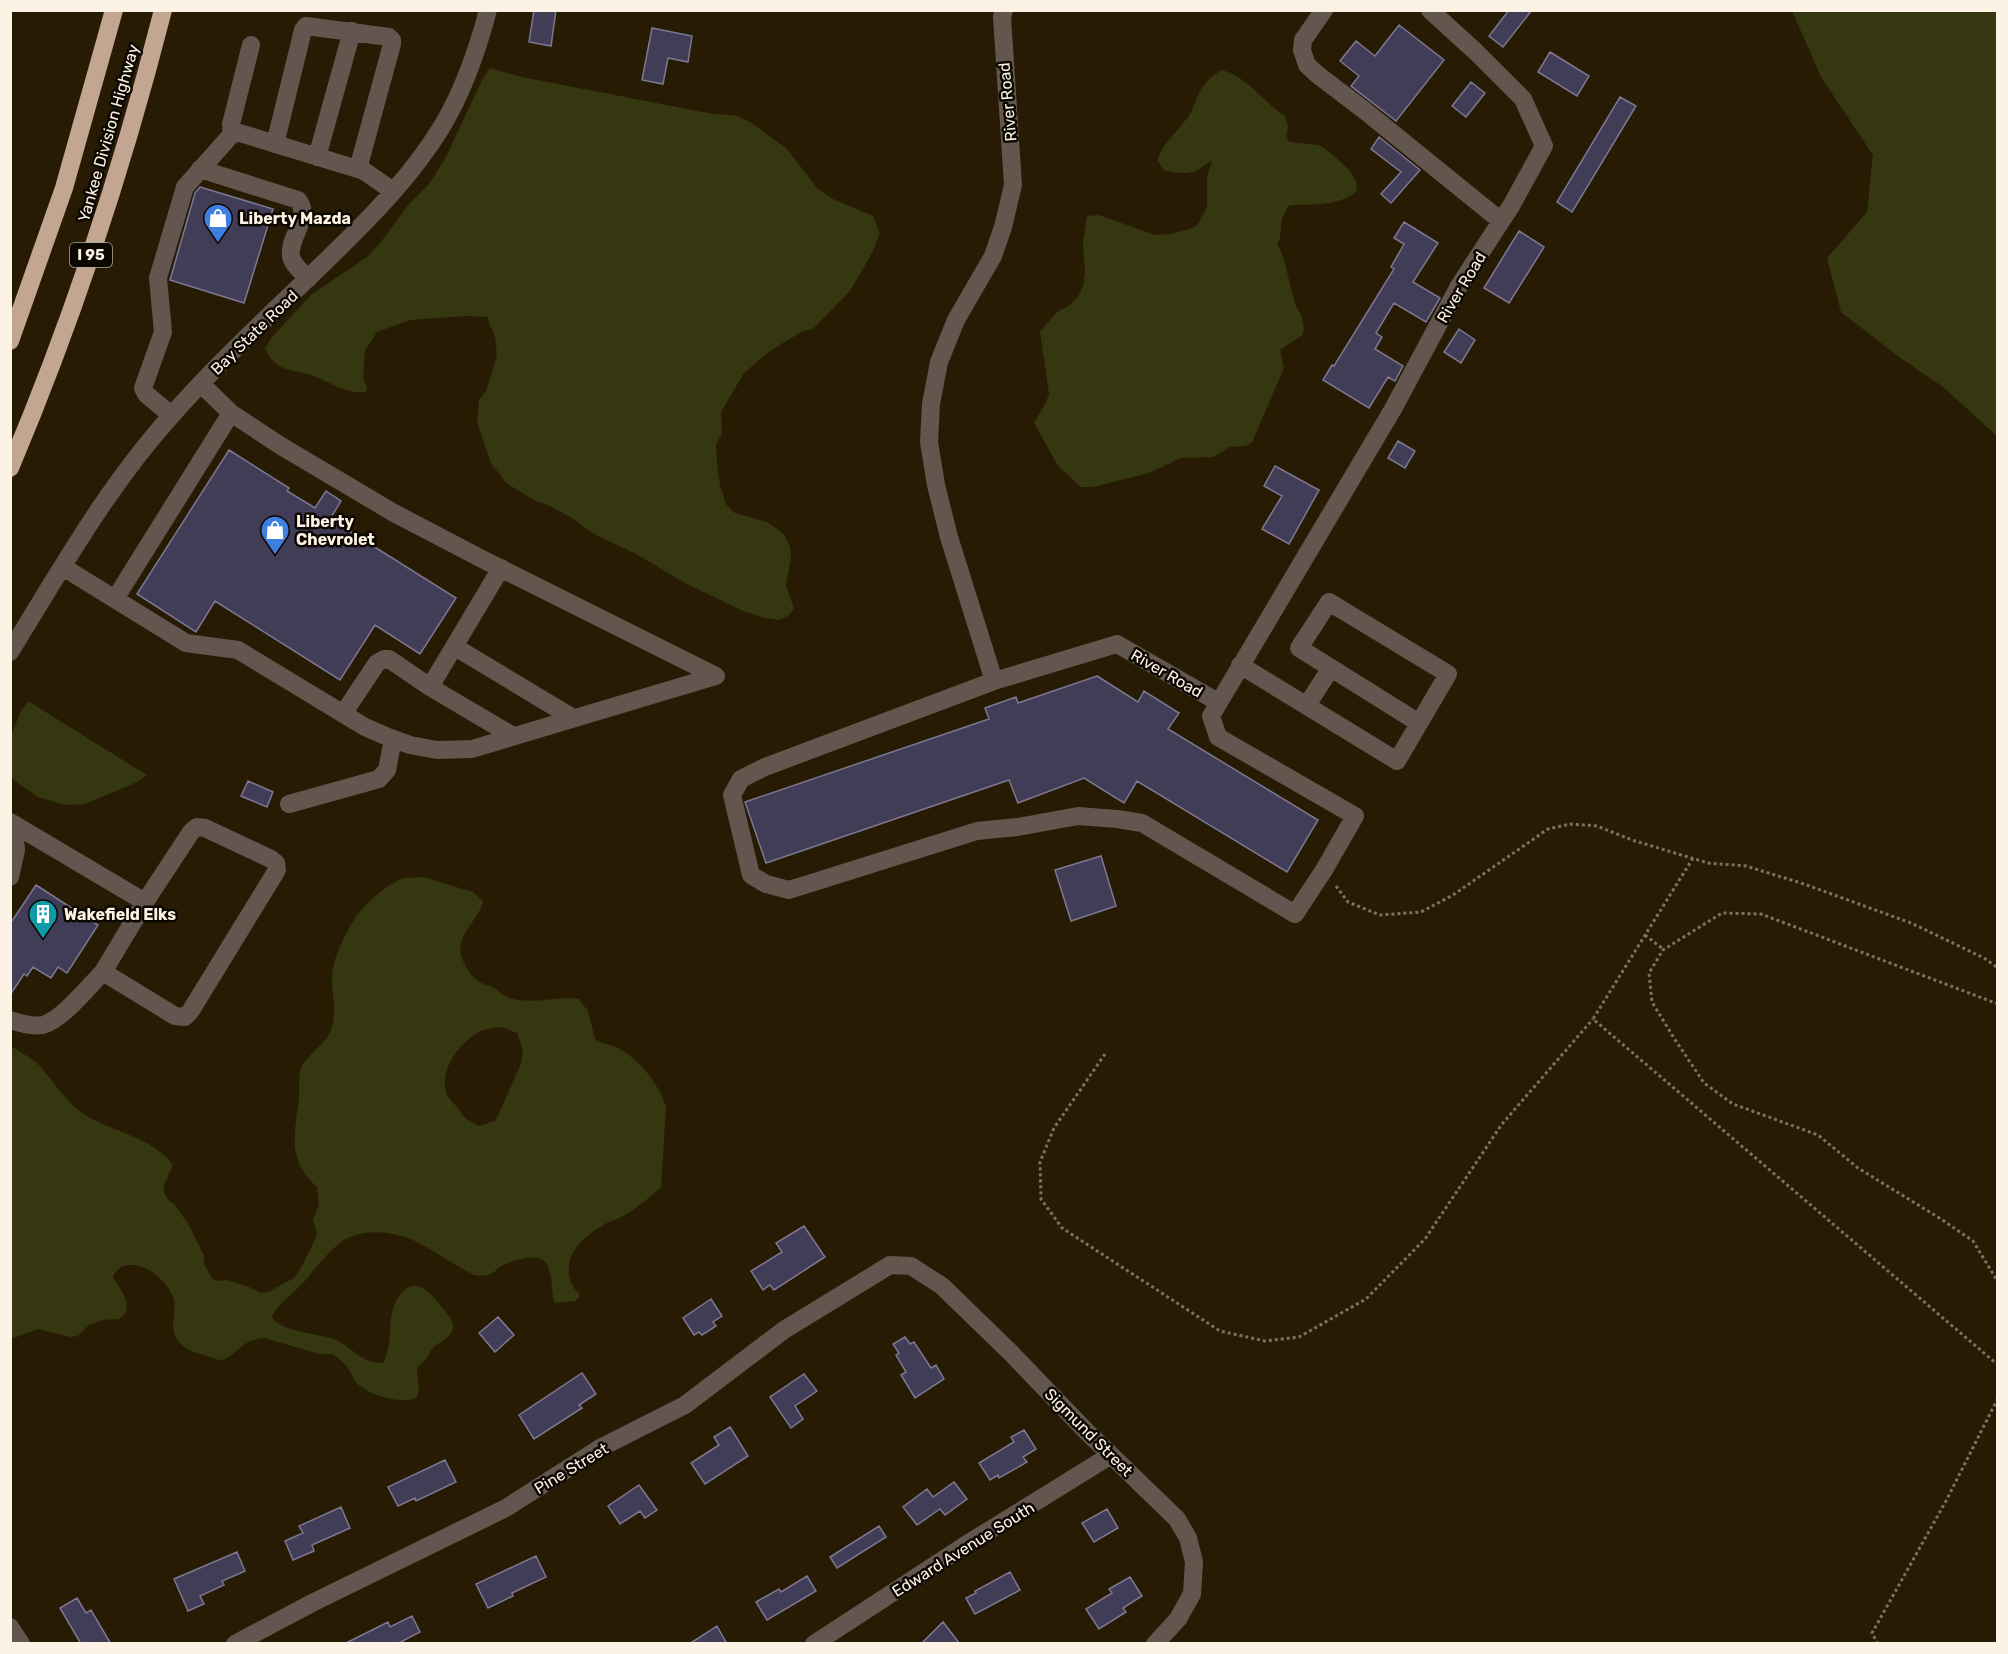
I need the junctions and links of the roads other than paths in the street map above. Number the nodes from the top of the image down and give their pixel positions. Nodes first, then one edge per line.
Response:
1 (114, 10) edge
2 (163, 10) edge
3 (488, 10) edge
4 (1004, 10) edge
5 (1324, 10) edge
6 (1430, 10) edge
7 (352, 32) junction
8 (251, 45) dead end
9 (232, 134) junction
10 (275, 144) junction
11 (317, 157) junction
12 (200, 169) junction
13 (358, 169) junction
14 (393, 192) junction
15 (1501, 221) junction
16 (308, 279) junction
17 (10, 341) edge
18 (201, 384) junction
19 (231, 412) junction
20 (171, 416) junction
21 (10, 468) edge
22 (63, 567) junction
23 (501, 568) junction
24 (115, 599) junction
25 (455, 647) junction
26 (10, 652) edge
27 (1240, 664) junction
28 (1331, 668) junction
29 (994, 681) junction
30 (430, 687) junction
31 (1218, 702) junction
32 (1306, 705) junction
33 (343, 714) junction
34 (573, 718) junction
35 (1419, 723) junction
36 (513, 736) junction
37 (393, 739) junction
38 (290, 804) dead end
39 (12, 823) edge
40 (10, 877) edge
41 (145, 902) junction
42 (103, 972) junction
43 (10, 1020) edge
44 (890, 1265) joint
45 (1112, 1455) junction
46 (10, 1627) edge
47 (21, 1644) edge
48 (235, 1644) edge
49 (814, 1644) edge
50 (1155, 1644) edge

1 - 17 highway, Yankee Division Highway / I 95
2 - 21 highway, Yankee Division Highway / I 95
3 - 14 street, Bay State Road
4 - 29 street, River Road
5 - 15 street
6 - 15 street, River Road
7 - 10 street
7 - 11 street
7 - 13 street
8 - 9 street
9 - 10 street
9 - 12 street
10 - 11 street
11 - 13 street
12 - 16 street
12 - 20 street
13 - 14 street
14 - 16 street, Bay State Road
15 - 27 street, River Road
16 - 18 street, Bay State Road
18 - 19 street
18 - 20 street, Bay State Road
19 - 23 street
19 - 24 street
20 - 22 street, Bay State Road
22 - 24 street
22 - 26 street, Bay State Road
23 - 25 street
23 - 34 street
24 - 33 street
25 - 30 street
25 - 34 street
27 - 31 street, River Road
27 - 32 street
28 - 32 street
28 - 35 street
28 - 35 street
29 - 31 street, River Road
29 - 31 street
30 - 33 street
30 - 36 street
32 - 35 street
33 - 37 street
34 - 36 street
36 - 37 street
37 - 38 street
39 - 40 street
39 - 41 street
41 - 42 street
41 - 42 street
42 - 43 street
44 - 45 street, Sigmund Street
44 - 48 street, Pine Street
45 - 49 street, Edward Avenue South
45 - 50 street, Sigmund Street
46 - 47 street

